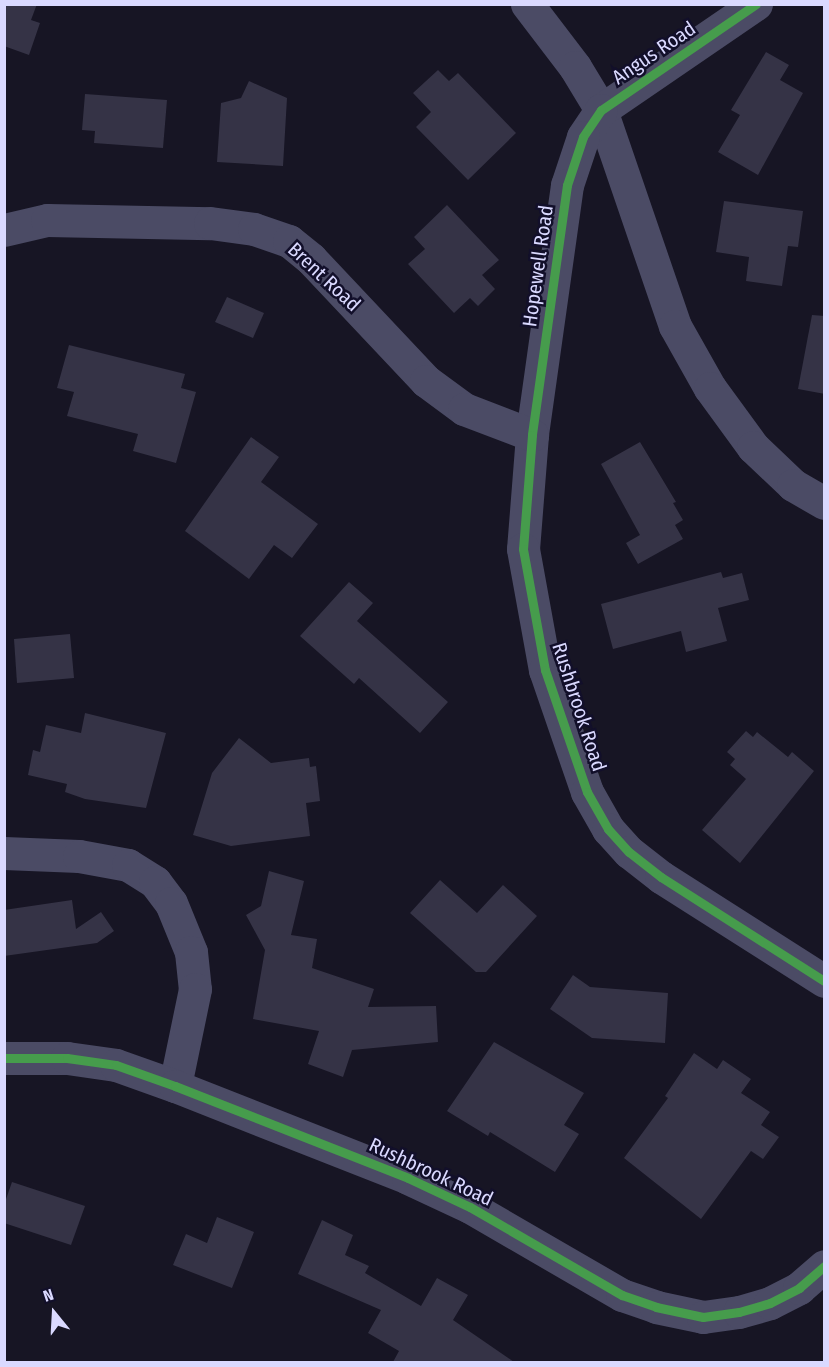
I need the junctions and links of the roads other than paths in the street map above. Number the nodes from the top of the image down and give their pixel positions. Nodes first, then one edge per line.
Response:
1 (527, 4) edge
2 (756, 4) edge
3 (601, 110) junction
4 (4, 230) edge
5 (532, 435) junction
6 (825, 503) edge
7 (4, 853) edge
8 (825, 981) edge
9 (4, 1058) edge
10 (175, 1086) junction
11 (825, 1266) edge

1 - 3 street
2 - 3 street, Angus Road
3 - 5 street, Hopewell Road
3 - 6 street
4 - 5 street, Brent Road
5 - 8 street, Rushbrook Road
7 - 10 street
9 - 10 street, Rushbrook Road
10 - 11 street, Rushbrook Road

